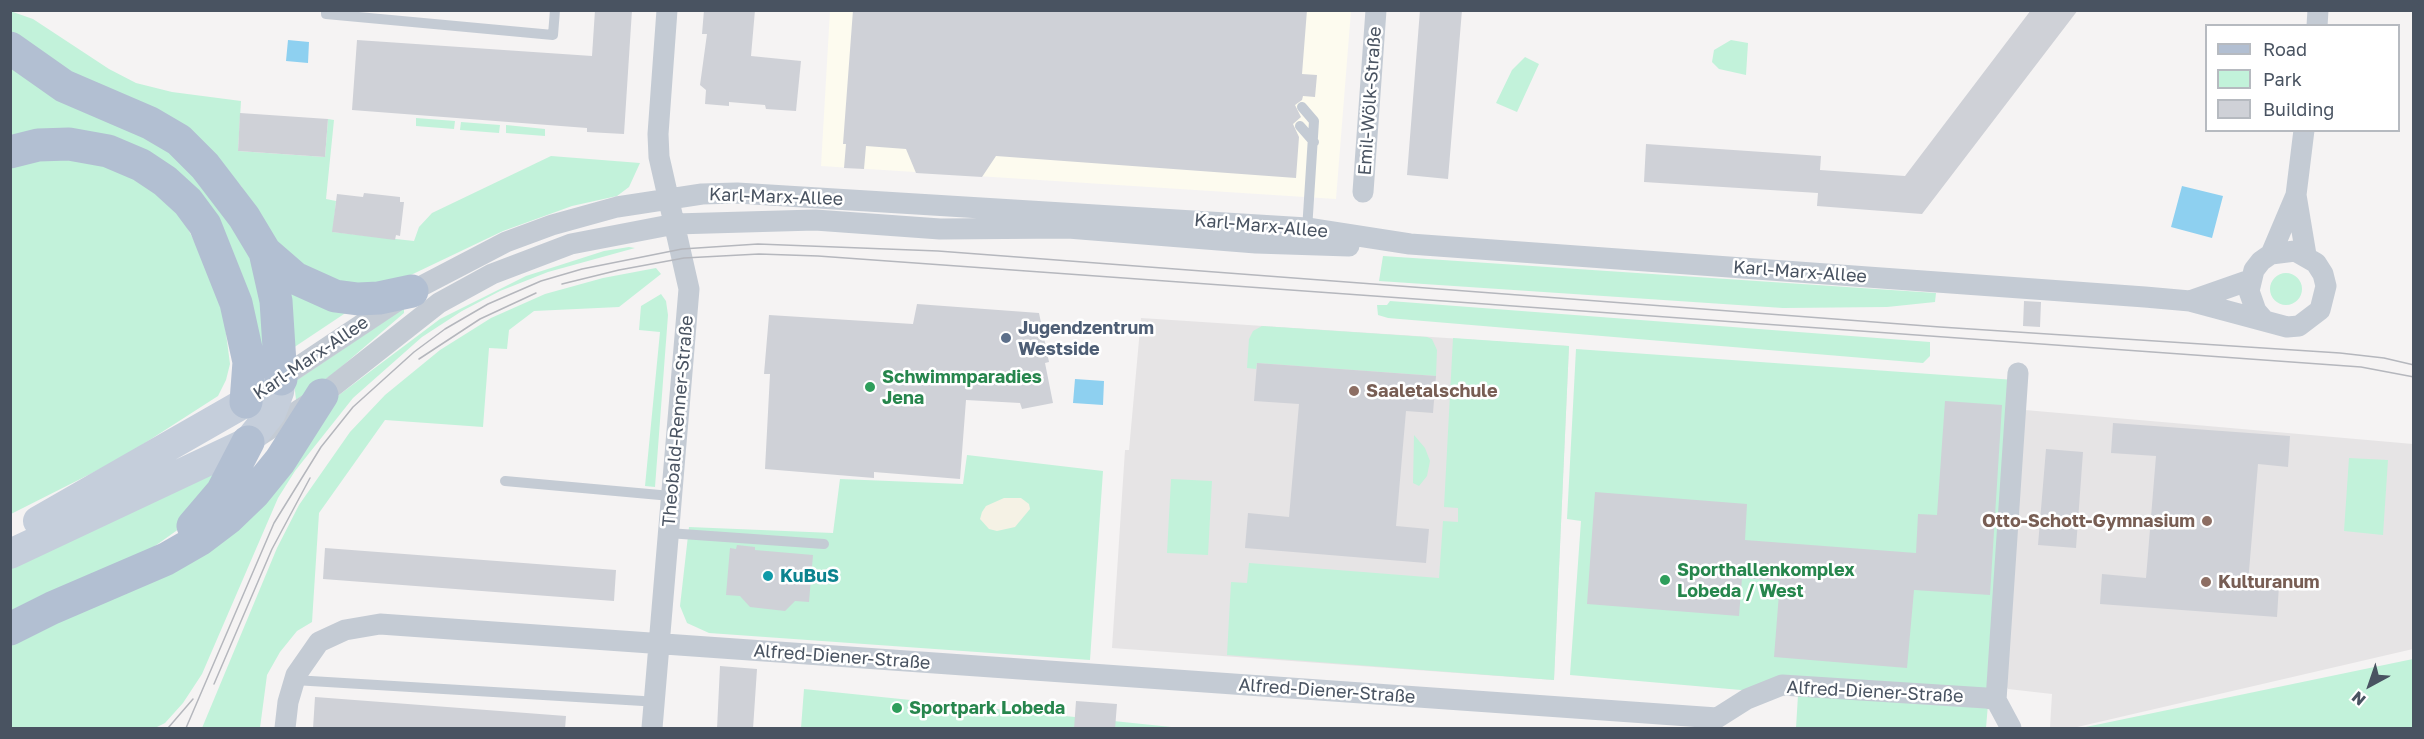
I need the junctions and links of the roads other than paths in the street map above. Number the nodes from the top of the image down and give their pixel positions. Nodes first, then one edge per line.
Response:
1 (326, 10) edge
2 (555, 10) edge
3 (667, 10) edge
4 (1376, 10) edge
5 (10, 48) edge
6 (1302, 107) dead end
7 (1300, 126) dead end
8 (2304, 132) edge
9 (1314, 142) junction
10 (10, 152) edge
11 (1363, 192) dead end
12 (2296, 195) junction
13 (668, 198) junction
14 (675, 224) junction
15 (1306, 237) junction
16 (265, 252) junction
17 (2271, 254) junction
18 (2306, 255) junction
19 (2250, 280) junction
20 (411, 291) junction
21 (2190, 301) junction
22 (2264, 319) junction
23 (2018, 373) dead end
24 (281, 379) junction
25 (322, 395) junction
26 (246, 402) junction
27 (248, 442) junction
28 (505, 482) dead end
29 (671, 496) junction
30 (668, 533) junction
31 (824, 544) dead end
32 (12, 547) edge
33 (127, 575) junction
34 (10, 629) edge
35 (659, 645) junction
36 (294, 680) junction
37 (1991, 699) junction
38 (643, 701) dead end
39 (285, 729) edge
40 (652, 729) edge
41 (2011, 729) edge

1 - 2 lane
3 - 13 street, Theobald-Renner-Straße
4 - 11 street, Emil-Wölk-Straße
5 - 16 main road
6 - 9 lane
7 - 9 lane
8 - 12 street, Karl-Marx-Allee
9 - 15 lane
10 - 26 main road
12 - 17 street, Karl-Marx-Allee
12 - 18 street, Karl-Marx-Allee
13 - 14 street, Theobald-Renner-Straße
13 - 15 street, Karl-Marx-Allee
13 - 20 street, Karl-Marx-Allee
14 - 15 street, Karl-Marx-Allee
14 - 25 street, Karl-Marx-Allee
14 - 29 street, Theobald-Renner-Straße
15 - 21 street, Karl-Marx-Allee
16 - 20 main road
16 - 24 main road
17 - 18 street
17 - 19 street, Karl-Marx-Allee
18 - 22 street, Karl-Marx-Allee
19 - 21 street, Karl-Marx-Allee
19 - 22 street
20 - 24 street, Karl-Marx-Allee
21 - 22 street, Karl-Marx-Allee
23 - 37 street
24 - 26 street, Karl-Marx-Allee
24 - 27 main road
25 - 27 street, Karl-Marx-Allee
25 - 33 main road
26 - 32 main road, Karl-Marx-Allee
27 - 32 main road, Karl-Marx-Allee
27 - 33 main road
28 - 29 lane
29 - 30 street, Theobald-Renner-Straße
30 - 31 lane
30 - 35 street, Theobald-Renner-Straße
33 - 34 main road
35 - 36 street
35 - 37 street, Alfred-Diener-Straße
35 - 40 street, Theobald-Renner-Straße
36 - 38 lane
36 - 39 street
37 - 41 street

